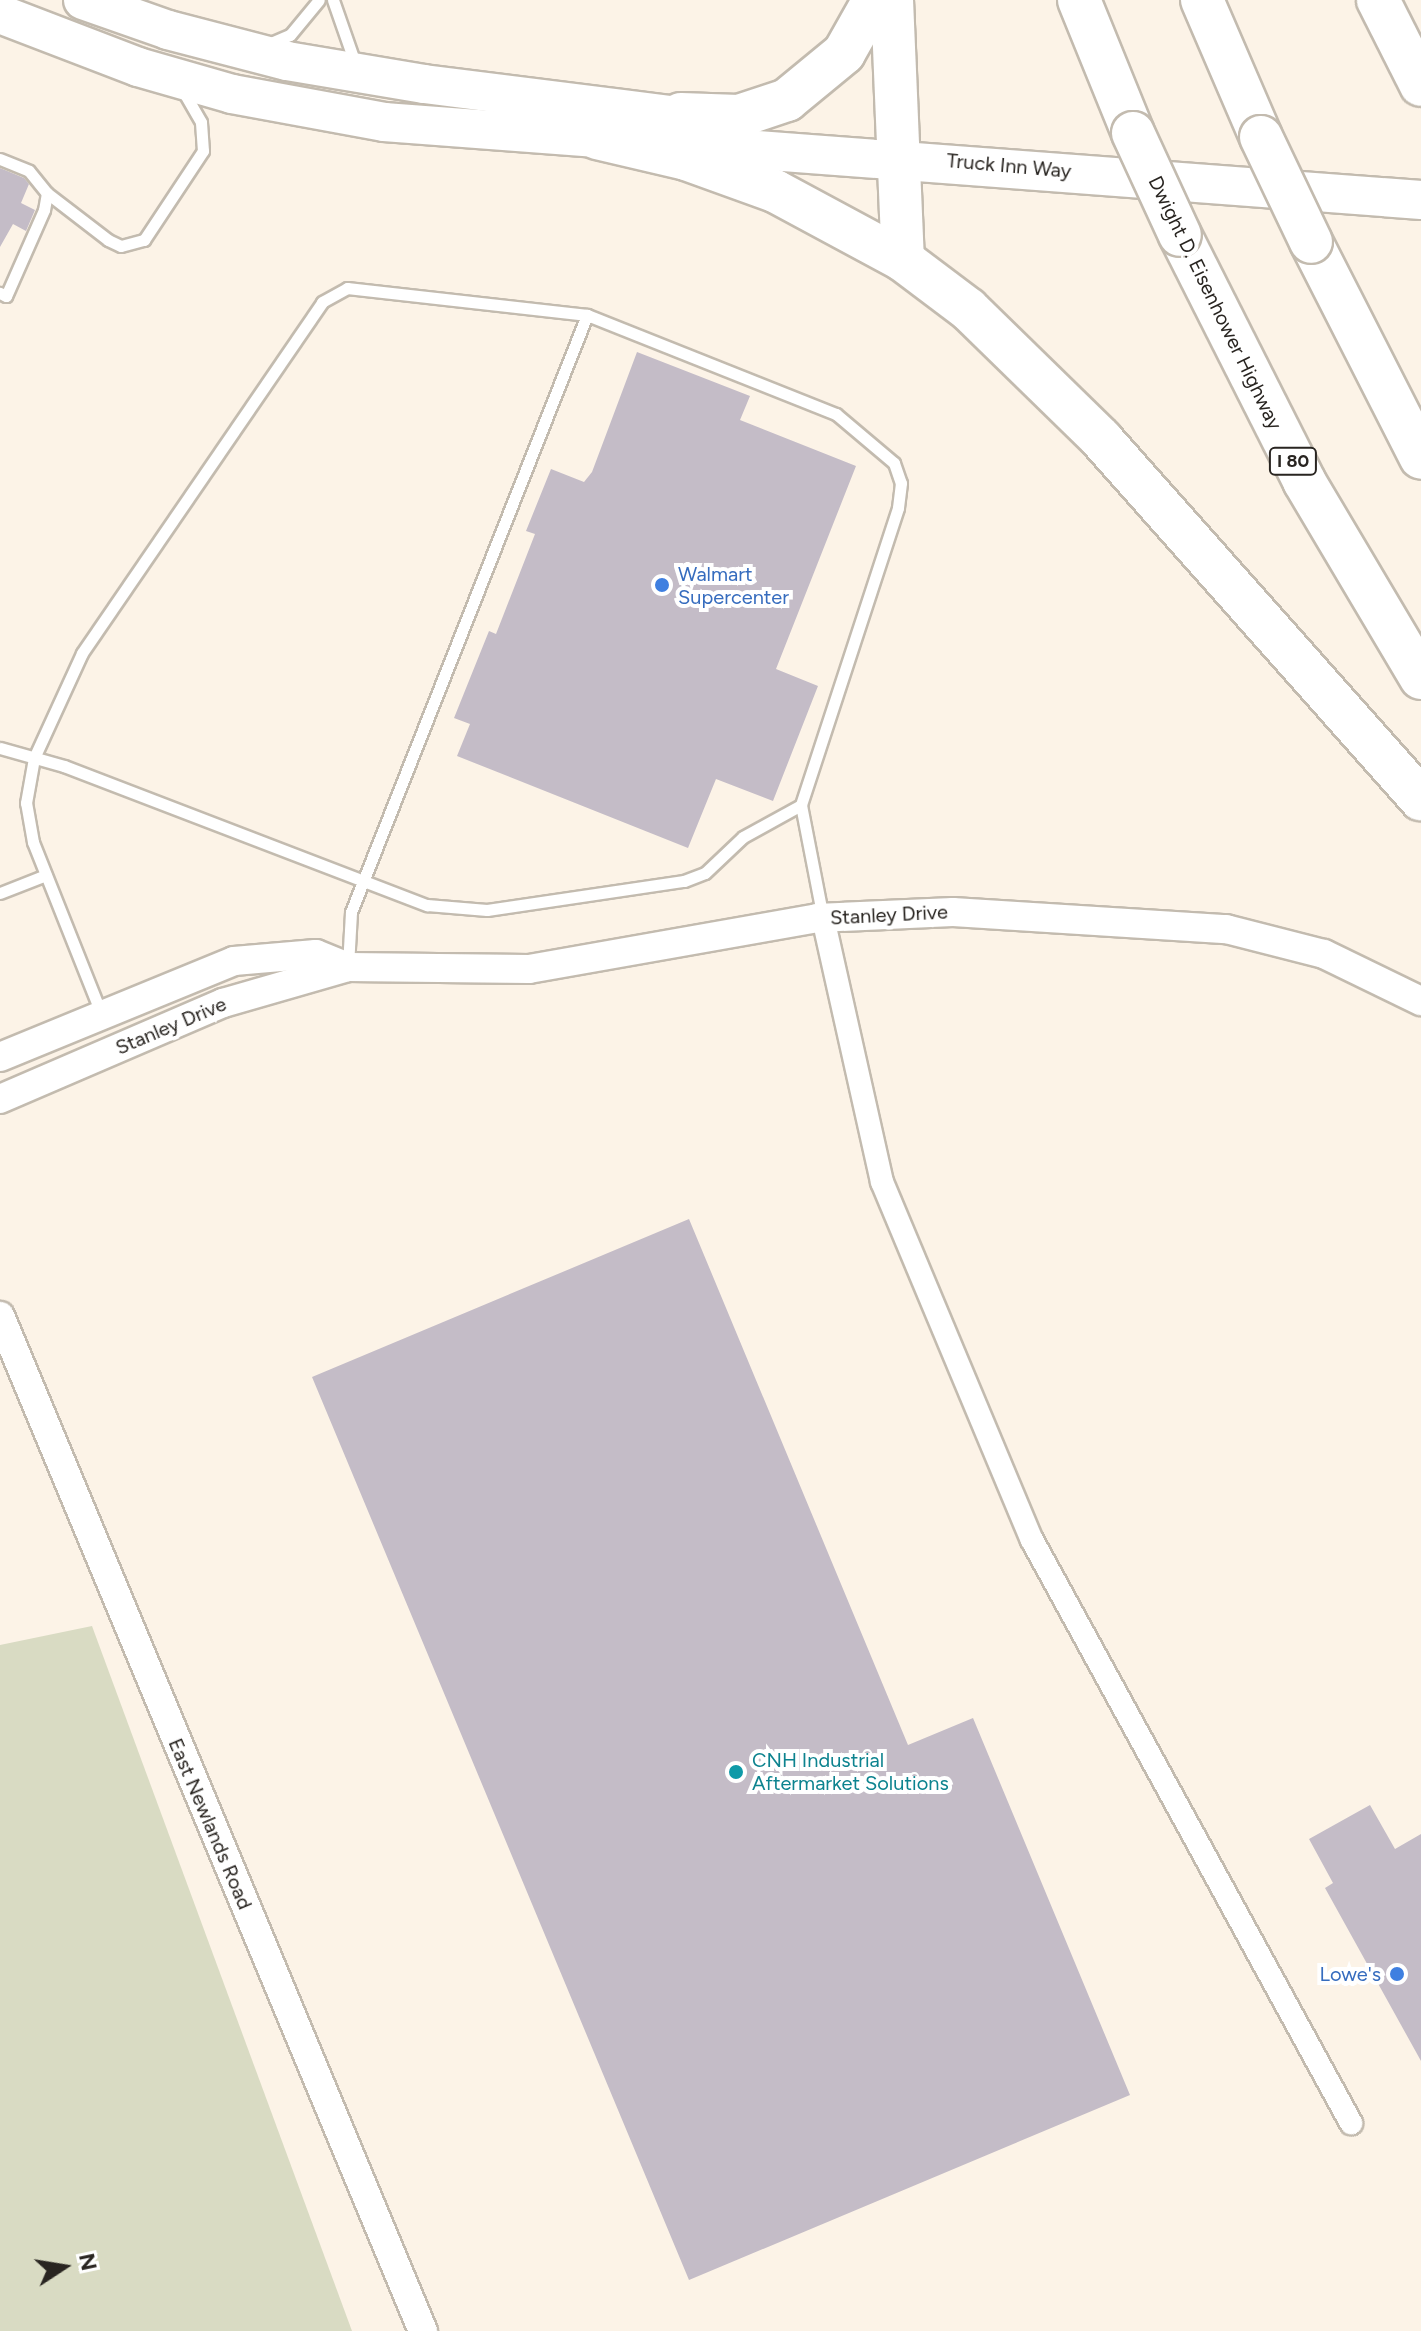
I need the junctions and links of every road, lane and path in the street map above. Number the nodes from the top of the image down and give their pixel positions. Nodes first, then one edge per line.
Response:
1 (83, 0) edge
2 (319, 0) edge
3 (333, 0) edge
4 (874, 0) edge
5 (892, 0) edge
6 (1079, 0) edge
7 (1202, 0) edge
8 (1378, 0) edge
9 (0, 14) edge
10 (248, 52) junction
11 (366, 76) junction
12 (175, 78) junction
13 (1421, 85) edge
14 (681, 114) junction
15 (597, 138) junction
16 (897, 157) junction
17 (0, 159) edge
18 (47, 193) junction
19 (1421, 200) edge
20 (903, 260) junction
21 (3, 295) edge
22 (587, 315) junction
23 (1421, 458) edge
24 (1421, 678) edge
25 (0, 748) edge
26 (34, 758) junction
27 (1421, 800) edge
28 (801, 805) junction
29 (46, 875) junction
30 (365, 877) junction
31 (0, 893) edge
32 (823, 918) junction
33 (348, 967) junction
34 (1421, 1001) edge
35 (101, 1013) junction
36 (0, 1057) edge
37 (0, 1099) edge
38 (0, 1316) edge
39 (1351, 2123) dead end
40 (423, 2331) edge

1 - 10 highway
2 - 10 lane
3 - 11 lane
4 - 14 highway
5 - 16 highway
6 - 24 highway, Dwight D. Eisenhower Highway / I 80, bridge
7 - 23 highway, bridge
8 - 13 highway
9 - 12 highway, Truck Inn Way
10 - 11 highway
11 - 14 highway
12 - 15 highway, Truck Inn Way
12 - 18 lane
14 - 16 highway
15 - 16 highway, Truck Inn Way
15 - 20 highway
16 - 19 highway, Truck Inn Way
16 - 20 highway
17 - 18 lane
18 - 21 lane
20 - 27 highway
22 - 26 lane
22 - 28 lane
22 - 30 lane
25 - 26 lane
26 - 29 lane
26 - 30 lane
28 - 30 lane
28 - 32 lane
29 - 31 lane
29 - 35 lane
30 - 33 lane
32 - 33 street, Stanley Drive
32 - 34 street, Stanley Drive
32 - 39 street
33 - 35 street, Stanley Drive
33 - 37 street, Stanley Drive
35 - 36 street, Stanley Drive
38 - 40 street, East Newlands Road

